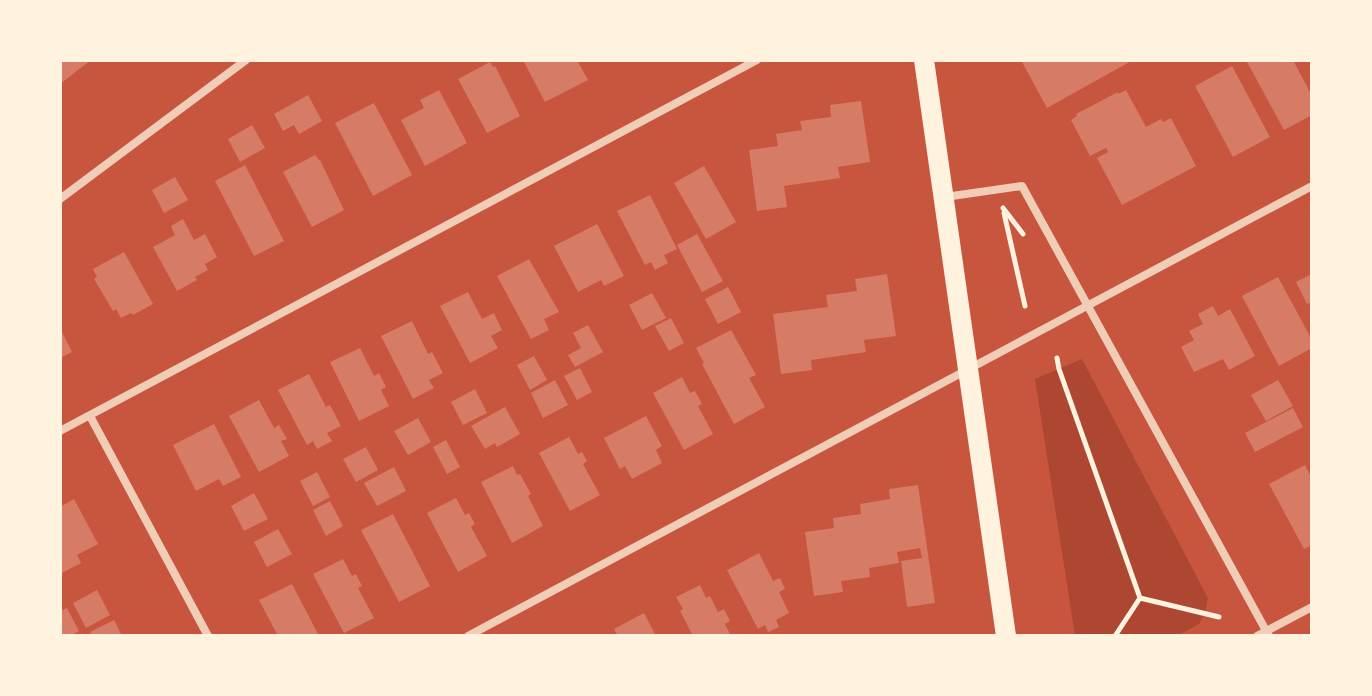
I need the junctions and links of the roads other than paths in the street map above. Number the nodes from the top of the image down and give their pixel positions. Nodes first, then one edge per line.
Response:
1 (246, 60) edge
2 (757, 60) edge
3 (924, 60) edge
4 (1312, 186) edge
5 (943, 197) junction
6 (60, 199) edge
7 (1088, 305) junction
8 (968, 369) junction
9 (90, 416) junction
10 (60, 431) edge
11 (1312, 607) edge
12 (1264, 634) edge
13 (208, 636) edge
14 (468, 636) edge
15 (1006, 636) edge

1 - 6 street
2 - 9 street
3 - 5 main road
4 - 7 street
5 - 7 street
5 - 8 main road
7 - 8 street
7 - 12 street
8 - 14 street
8 - 15 main road
9 - 10 street
9 - 13 street
11 - 12 street

